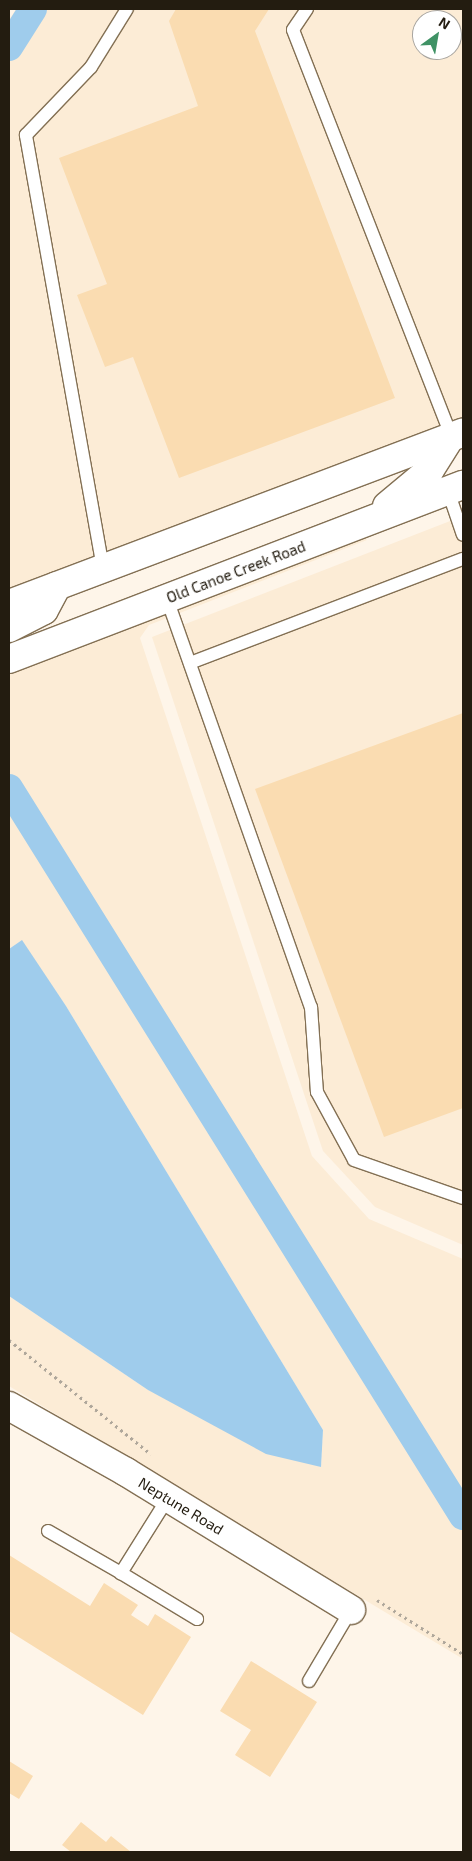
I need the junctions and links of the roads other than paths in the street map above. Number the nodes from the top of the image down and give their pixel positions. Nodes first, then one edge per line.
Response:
1 (128, 9) edge
2 (307, 9) edge
3 (457, 434) edge
4 (458, 482) edge
5 (371, 520) junction
6 (463, 535) edge
7 (463, 558) edge
8 (102, 568) junction
9 (46, 590) junction
10 (167, 599) junction
11 (9, 604) edge
12 (9, 628) edge
13 (9, 659) edge
14 (190, 663) junction
15 (463, 1198) edge
16 (12, 1414) edge
17 (168, 1498) junction
18 (48, 1531) dead end
19 (122, 1573) junction
20 (351, 1610) joint
21 (197, 1619) dead end
22 (309, 1681) dead end

1 - 8 lane
2 - 3 lane
3 - 5 main road
3 - 8 main road
4 - 5 main road, Old Canoe Creek Road
4 - 6 lane
5 - 10 main road, Old Canoe Creek Road
7 - 14 lane
8 - 9 main road
9 - 11 main road
9 - 12 main road
10 - 13 main road, Old Canoe Creek Road
10 - 14 lane
14 - 15 lane
16 - 17 main road, Neptune Road
17 - 19 lane
17 - 20 main road, Neptune Road
18 - 19 lane
19 - 21 lane
20 - 22 lane

